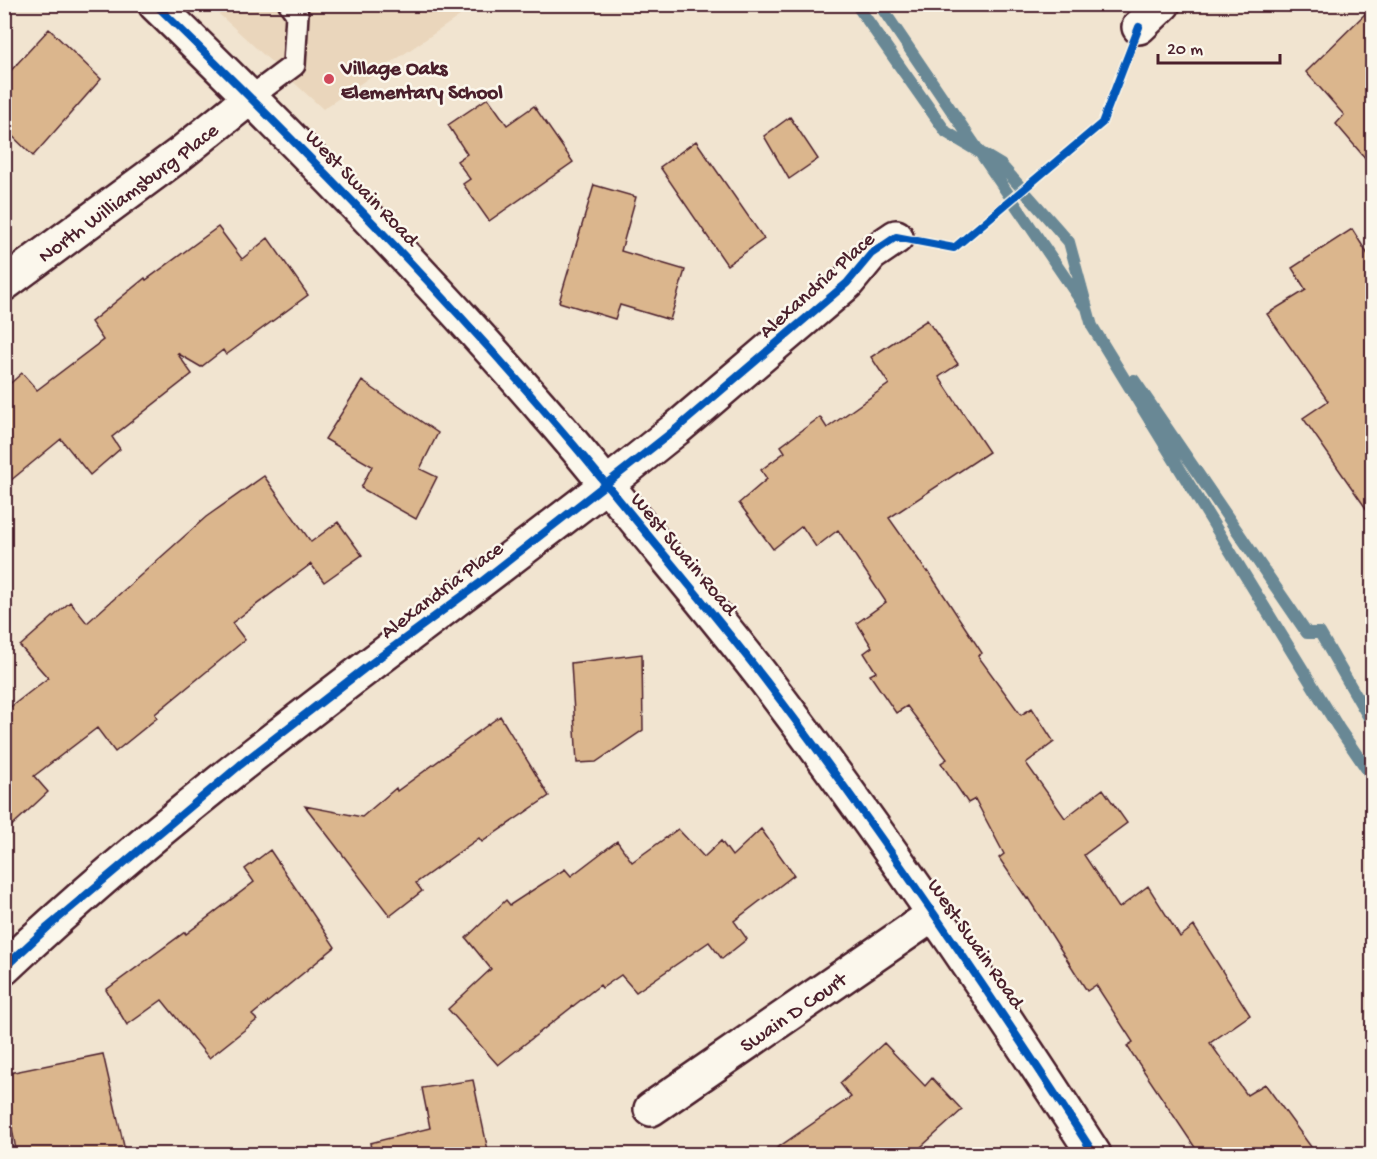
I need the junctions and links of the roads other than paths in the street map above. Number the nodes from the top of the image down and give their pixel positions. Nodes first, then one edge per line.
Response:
1 (155, 4) edge
2 (290, 4) edge
3 (1163, 4) edge
4 (1139, 27) dead end
5 (251, 97) junction
6 (896, 237) dead end
7 (4, 284) edge
8 (606, 485) junction
9 (934, 914) junction
10 (4, 968) edge
11 (651, 1108) dead end
12 (1094, 1155) edge

1 - 5 street, West Swain Road
2 - 5 lane
3 - 4 street
5 - 7 street, North Williamsburg Place
5 - 8 street, West Swain Road
6 - 8 street, Alexandria Place
8 - 9 street, West Swain Road
8 - 10 street, Alexandria Place
9 - 11 street, Swain D Court
9 - 12 street, West Swain Road

